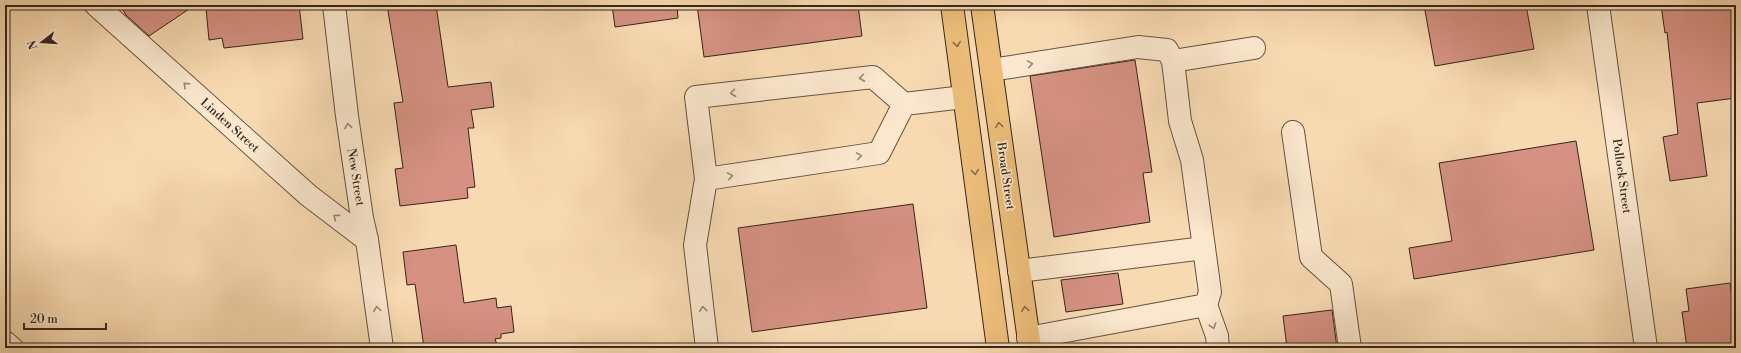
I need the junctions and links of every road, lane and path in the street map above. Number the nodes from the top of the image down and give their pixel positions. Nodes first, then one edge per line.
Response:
1 (96, 5) edge
2 (334, 5) edge
3 (952, 5) edge
4 (982, 5) edge
5 (1598, 5) edge
6 (1254, 48) dead end
7 (1173, 61) junction
8 (991, 70) junction
9 (964, 97) junction
10 (904, 104) junction
11 (1293, 132) dead end
12 (706, 180) junction
13 (367, 240) junction
14 (1204, 248) junction
15 (1019, 270) junction
16 (1206, 305) junction
17 (5, 342) edge
18 (1029, 343) edge
19 (12, 348) edge
20 (382, 348) edge
21 (707, 348) edge
22 (998, 348) edge
23 (1218, 348) edge
24 (1350, 348) edge
25 (1646, 348) edge

13 -> 1 street, Linden Street
13 -> 2 street, New Street
3 -> 9 main road
4 - 8 main road, Broad Street
5 - 25 street, Pollock Street
6 - 7 street
8 -> 7 street
7 - 14 street
15 -> 8 main road, Broad Street
9 - 10 street
9 -> 22 main road
12 -> 10 street
10 -> 12 street
11 - 24 street
21 -> 12 street
20 -> 13 street, New Street
14 - 15 street
14 - 16 street
18 -> 15 main road, Broad Street
16 - 18 street
16 -> 23 street
17 - 19 street

